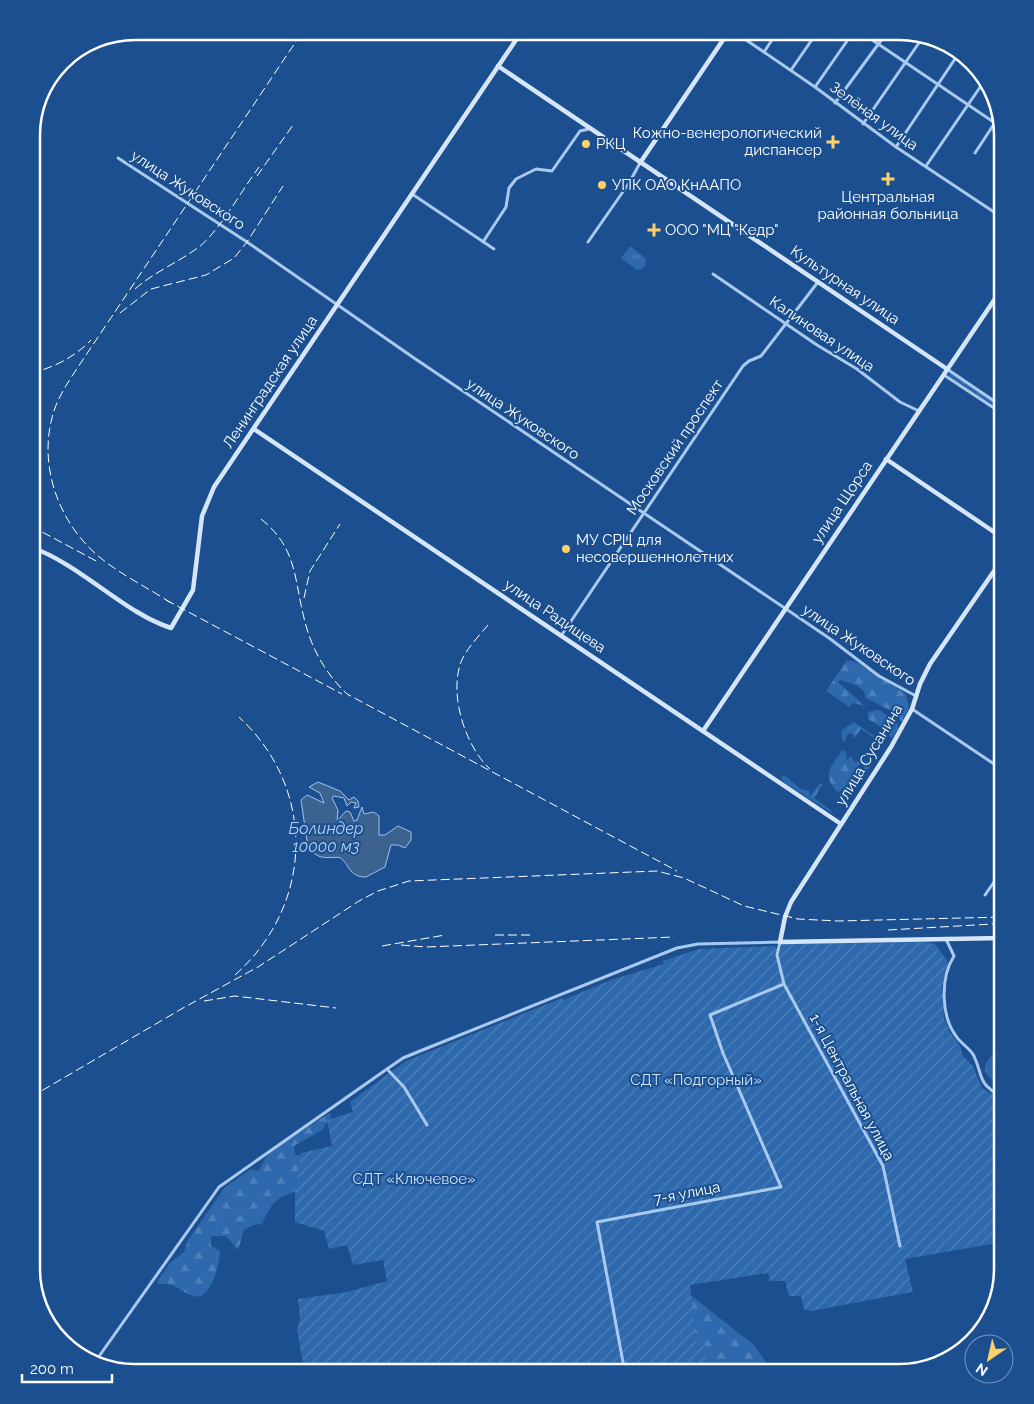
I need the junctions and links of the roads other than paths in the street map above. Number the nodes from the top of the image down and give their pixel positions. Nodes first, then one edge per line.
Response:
1 (516, 40) edge
2 (723, 40) edge
3 (746, 40) edge
4 (772, 40) edge
5 (812, 40) edge
6 (848, 40) edge
7 (872, 40) edge
8 (882, 40) edge
9 (919, 43) edge
10 (879, 44) junction
11 (764, 52) junction
12 (955, 59) edge
13 (906, 62) junction
14 (498, 66) junction
15 (791, 70) junction
16 (938, 84) junction
17 (815, 87) junction
18 (980, 87) edge
19 (835, 103) junction
20 (969, 104) junction
21 (993, 121) edge
22 (864, 124) junction
23 (993, 126) edge
24 (589, 129) junction
25 (896, 147) junction
26 (975, 153) dead end
27 (118, 158) dead end
28 (640, 162) junction
29 (926, 166) junction
30 (412, 194) junction
31 (994, 212) edge
32 (483, 242) junction
33 (588, 242) dead end
34 (494, 249) dead end
35 (713, 274) dead end
36 (818, 282) junction
37 (994, 300) edge
38 (337, 306) junction
39 (787, 323) junction
40 (947, 369) junction
41 (944, 374) junction
42 (994, 401) edge
43 (994, 408) edge
44 (919, 411) junction
45 (254, 429) junction
46 (886, 459) junction
47 (642, 514) junction
48 (994, 532) edge
49 (40, 551) edge
50 (994, 571) edge
51 (785, 610) junction
52 (562, 636) junction
53 (916, 696) junction
54 (912, 709) junction
55 (702, 731) junction
56 (994, 764) edge
57 (841, 824) junction
58 (994, 882) edge
59 (985, 895) dead end
60 (994, 938) edge
61 (946, 939) junction
62 (780, 942) junction
63 (784, 984) junction
64 (387, 1069) junction
65 (994, 1092) edge
66 (427, 1125) dead end
67 (900, 1246) dead end
68 (99, 1357) edge
69 (623, 1364) edge

1 - 14 street, Ленинградская улица
2 - 28 street
3 - 11 street, Зелёная улица
4 - 11 street
5 - 15 street
6 - 17 street
7 - 10 street
8 - 10 street
9 - 13 street
10 - 13 street
10 - 19 street
11 - 15 street, Зелёная улица
12 - 16 street
13 - 16 street
13 - 22 street
14 - 24 street, Культурная улица
14 - 30 street, Ленинградская улица
15 - 17 street, Зелёная улица
16 - 20 street
16 - 25 street
17 - 19 street, Зелёная улица
18 - 20 street
19 - 22 street, Зелёная улица
20 - 21 street
20 - 29 street
22 - 25 street, Зелёная улица
23 - 26 street
24 - 28 street, Культурная улица
24 - 32 street
25 - 29 street, Зелёная улица
27 - 38 street, улица Жуковского
28 - 33 street
28 - 36 street, Культурная улица
29 - 31 street, Зелёная улица
30 - 32 street
30 - 38 street, Ленинградская улица
32 - 34 street
35 - 39 street, Калиновая улица
36 - 39 street, Московский проспект
36 - 40 street, Культурная улица
37 - 40 street, улица Щорса
38 - 45 street, Ленинградская улица
38 - 47 street, улица Жуковского
39 - 44 street, Калиновая улица
39 - 47 street, Московский проспект
40 - 41 street, улица Щорса
40 - 42 street, Культурная улица
41 - 43 street
41 - 44 street, улица Щорса
44 - 46 street, улица Щорса
45 - 49 street, Ленинградская улица
45 - 52 street, улица Радищева
46 - 48 street
46 - 51 street, улица Щорса
47 - 51 street, улица Жуковского
47 - 52 street, Московский проспект
50 - 53 street, улица Сусанина
51 - 53 street, улица Жуковского
51 - 55 street, улица Щорса
52 - 55 street, улица Радищева
53 - 54 street, улица Сусанина
54 - 56 street
54 - 57 street, улица Сусанина
55 - 57 street, улица Радищева
57 - 62 street, улица Сусанина
58 - 59 street
60 - 61 street
61 - 62 street
61 - 65 street
62 - 63 street, 1-я Центральная улица
62 - 64 street
63 - 67 street, 1-я Центральная улица
63 - 69 street, 7-я улица
64 - 66 street
64 - 68 street

